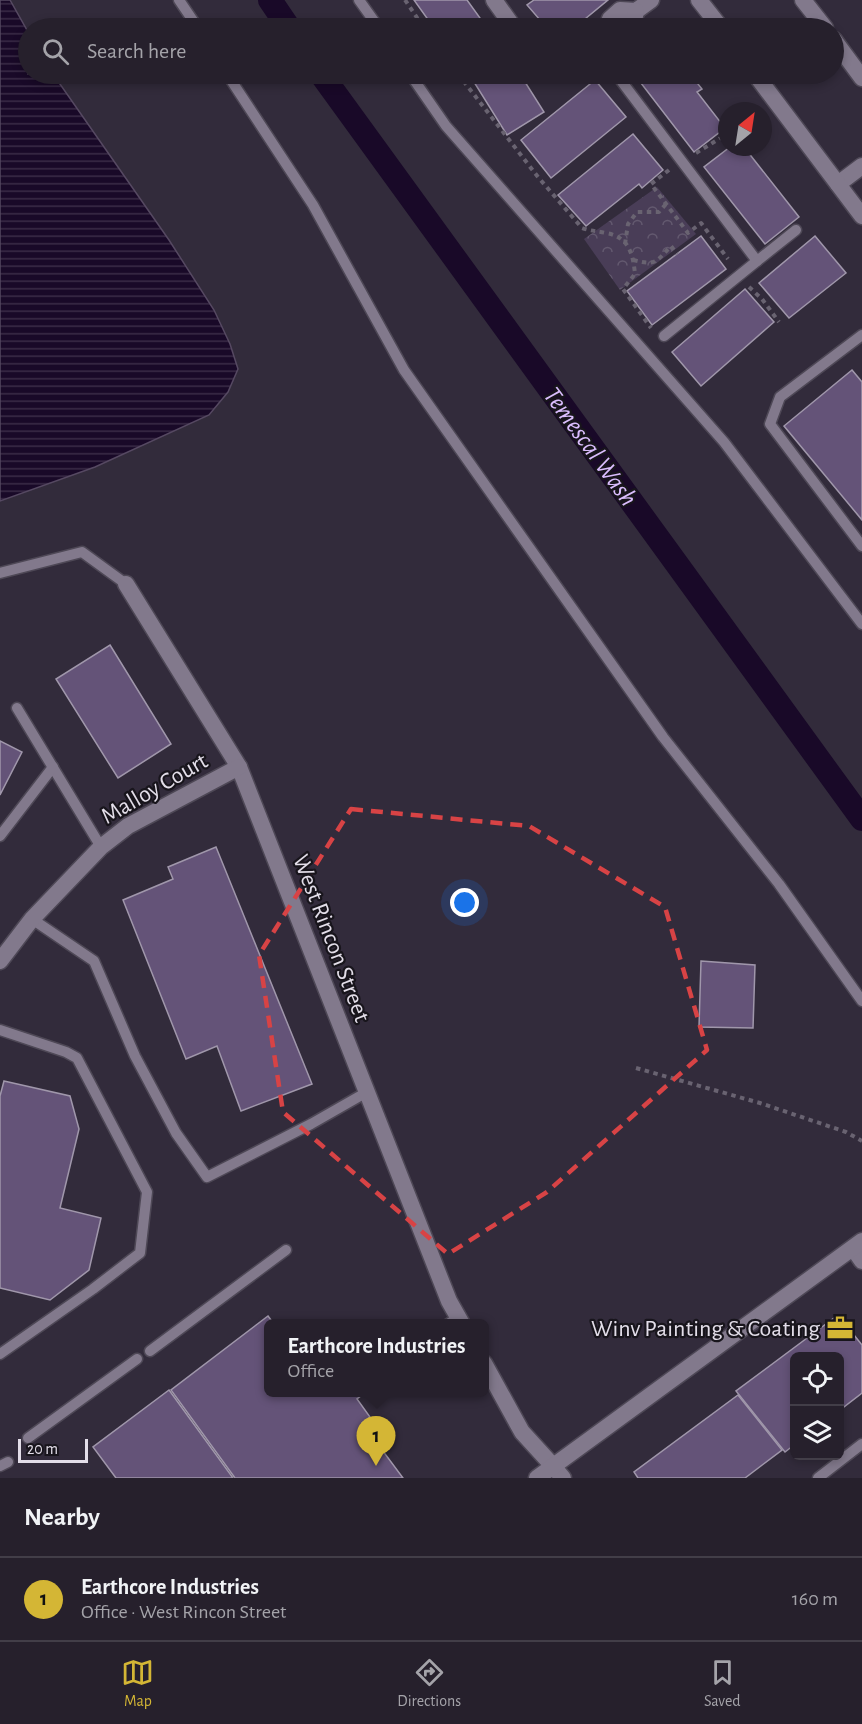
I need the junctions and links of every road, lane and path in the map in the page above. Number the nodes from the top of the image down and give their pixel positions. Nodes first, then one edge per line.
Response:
1 (179, 0) edge
2 (359, 0) edge
3 (405, 0) edge
4 (494, 0) edge
5 (651, 0) edge
6 (699, 0) edge
7 (803, 0) edge
8 (636, 11) junction
9 (191, 18) edge
10 (372, 18) edge
11 (417, 18) edge
12 (507, 18) edge
13 (611, 18) edge
14 (635, 18) edge
15 (713, 18) edge
16 (817, 18) edge
17 (844, 54) edge
18 (862, 78) edge
19 (233, 84) edge
20 (417, 84) edge
21 (466, 84) edge
22 (624, 84) edge
23 (763, 84) edge
24 (718, 139) edge
25 (695, 153) dead end
26 (862, 166) edge
27 (669, 170) dead end
28 (838, 184) junction
29 (666, 204) junction
30 (862, 215) edge
31 (796, 230) dead end
32 (625, 244) junction
33 (677, 254) dead end
34 (728, 258) dead end
35 (633, 260) junction
36 (757, 261) junction
37 (746, 285) dead end
38 (779, 322) dead end
39 (862, 335) edge
40 (661, 337) joint
41 (862, 546) edge
42 (0, 573) edge
43 (126, 584) joint
44 (862, 624) edge
45 (17, 708) dead end
46 (53, 767) junction
47 (239, 767) junction
48 (0, 836) edge
49 (101, 848) junction
50 (32, 918) junction
51 (0, 961) edge
52 (862, 1002) edge
53 (0, 1030) edge
54 (636, 1068) dead end
55 (367, 1092) junction
56 (862, 1141) edge
57 (286, 1250) dead end
58 (859, 1250) edge
59 (455, 1319) edge
60 (150, 1351) dead end
61 (0, 1354) edge
62 (137, 1359) dead end
63 (489, 1371) edge
64 (28, 1438) dead end
65 (862, 1444) edge
66 (558, 1472) edge
67 (537, 1478) edge
68 (818, 1478) edge

1 - 9 lane
2 - 10 lane
3 - 11 path
4 - 12 street
5 - 8 street
6 - 15 street
7 - 16 street
8 - 13 street
8 - 14 street
17 - 18 street
19 - 52 lane
20 - 44 lane
21 - 32 path
22 - 36 lane
23 - 28 street
24 - 25 path
26 - 28 street
27 - 29 path
28 - 30 street
29 - 32 path
29 - 34 path
31 - 36 lane
32 - 35 path
33 - 35 path
35 - 40 path
36 - 40 lane
37 - 38 path
39 - 41 lane
42 - 43 lane
43 - 47 street, West Rincon Street
45 - 46 lane
46 - 48 lane
46 - 49 lane
47 - 49 street, Malloy Court
47 - 55 street, West Rincon Street
49 - 50 street, Malloy Court
50 - 51 street, Malloy Court
50 - 55 lane
53 - 61 lane
54 - 56 path
55 - 59 street, West Rincon Street
57 - 60 lane
58 - 66 street
62 - 64 lane
63 - 66 street
65 - 68 lane
66 - 67 street

